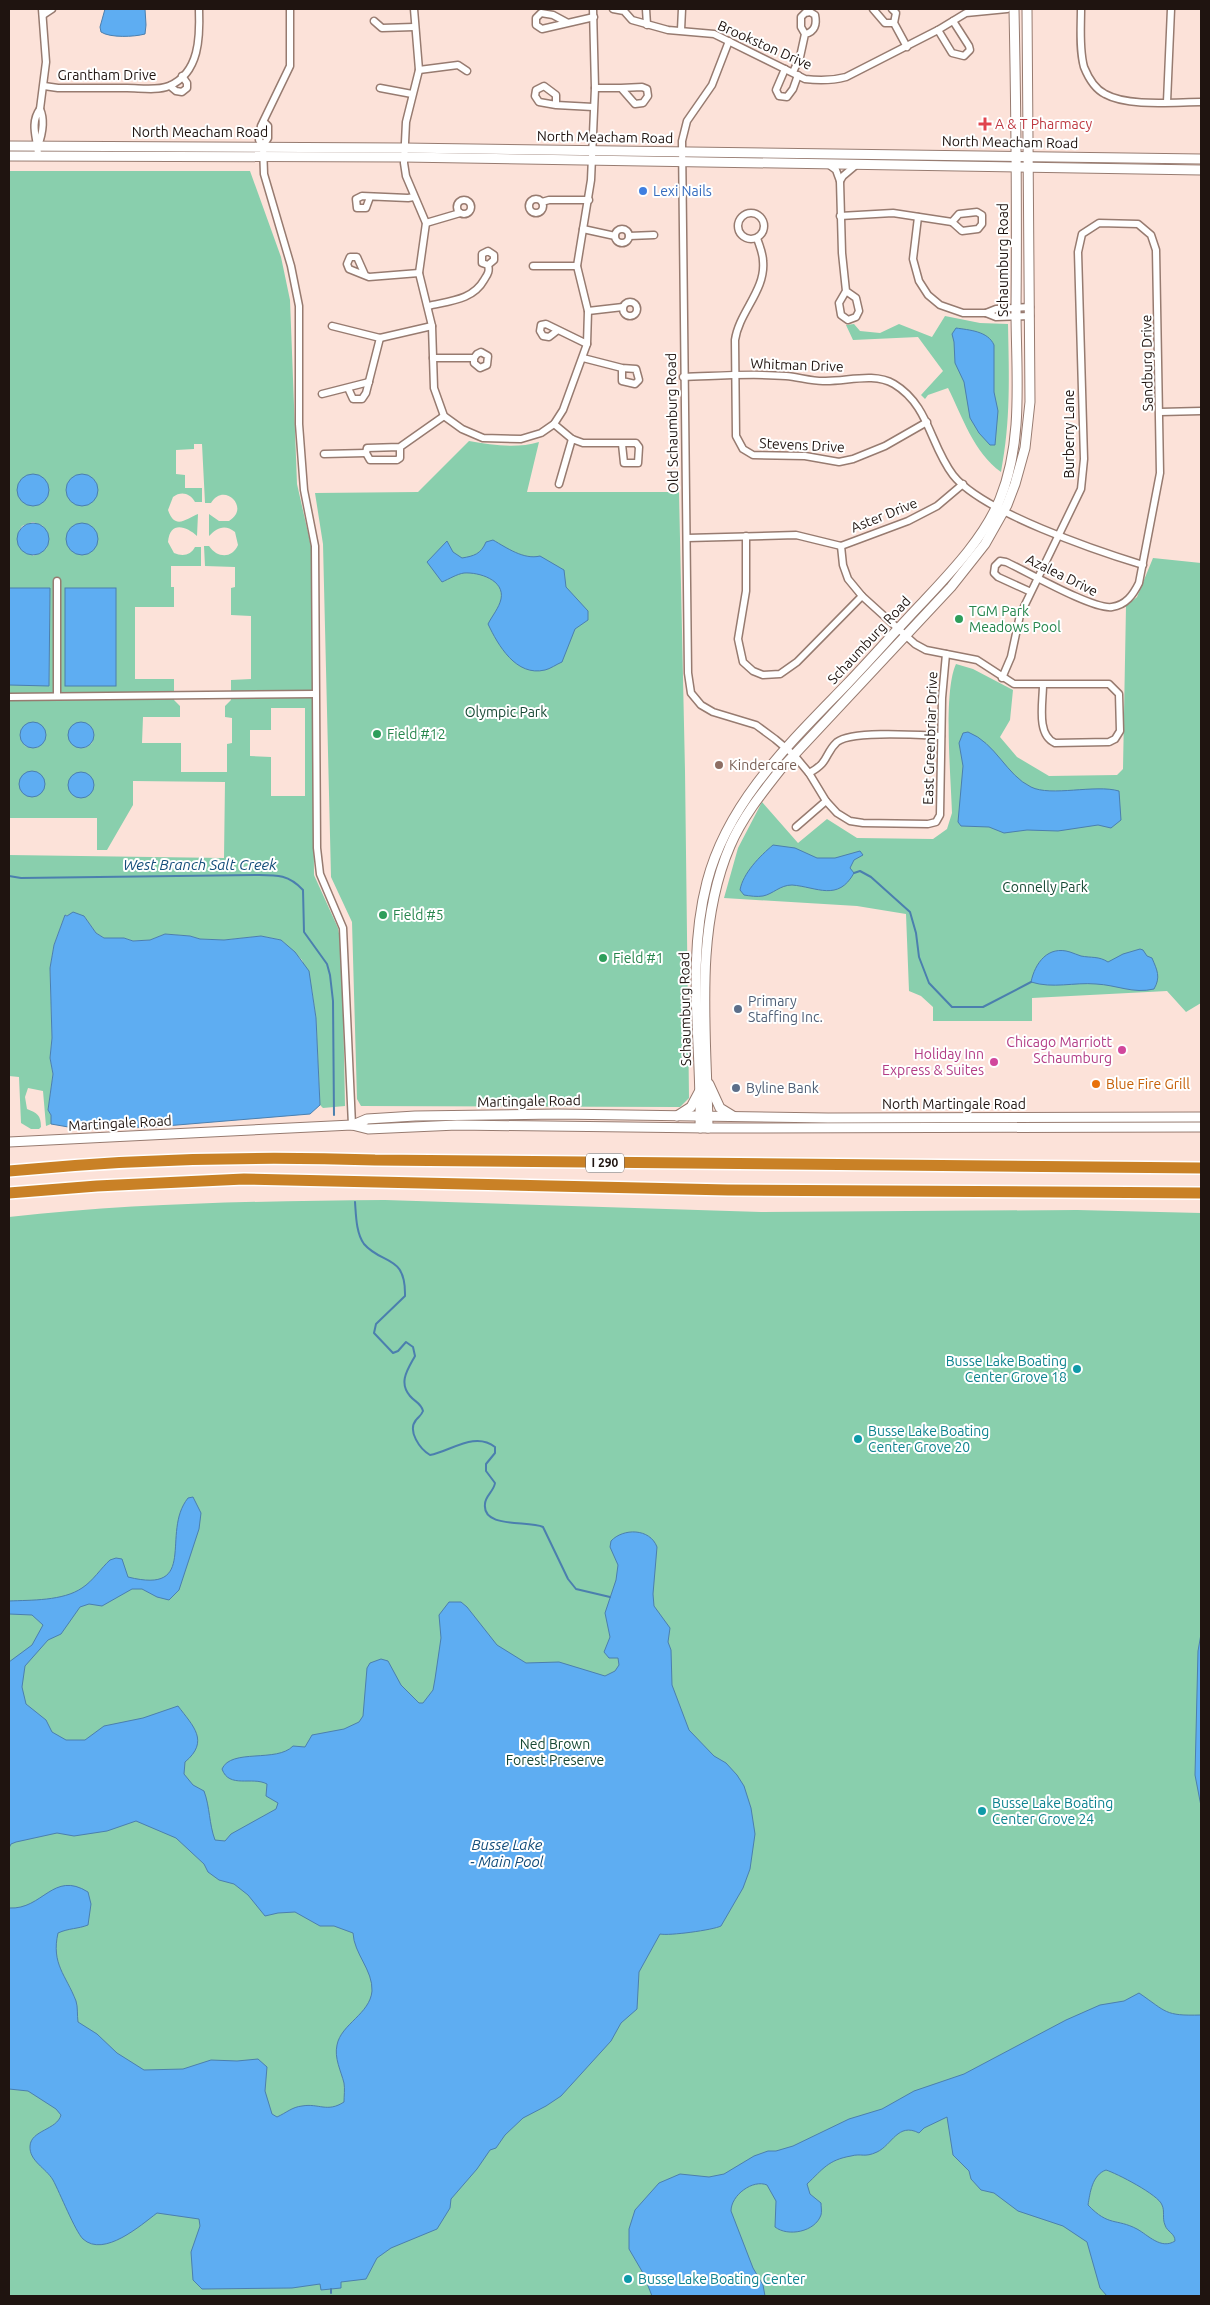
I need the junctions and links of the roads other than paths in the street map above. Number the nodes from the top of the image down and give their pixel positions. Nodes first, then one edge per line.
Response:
1 (52, 9) edge
2 (199, 9) edge
3 (290, 9) edge
4 (414, 9) edge
5 (601, 9) edge
6 (613, 9) edge
7 (646, 9) edge
8 (682, 9) edge
9 (873, 9) edge
10 (892, 9) edge
11 (1007, 9) edge
12 (1014, 9) edge
13 (1027, 9) edge
14 (1081, 9) edge
15 (1171, 9) edge
16 (626, 10) edge
17 (43, 12) edge
18 (593, 12) edge
19 (374, 21) dead end
20 (953, 21) junction
21 (566, 22) dead end
22 (894, 23) junction
23 (647, 24) junction
24 (414, 27) junction
25 (682, 30) junction
26 (938, 30) junction
27 (805, 34) dead end
28 (730, 42) junction
29 (907, 47) junction
30 (785, 69) junction
31 (419, 70) junction
32 (468, 71) dead end
33 (795, 74) junction
34 (182, 76) junction
35 (44, 86) junction
36 (170, 86) junction
37 (380, 88) dead end
38 (595, 88) junction
39 (621, 88) dead end
40 (412, 94) junction
41 (1167, 102) junction
42 (1201, 102) edge
43 (556, 105) dead end
44 (593, 107) junction
45 (40, 109) junction
46 (9, 146) edge
47 (38, 146) junction
48 (263, 146) junction
49 (592, 150) junction
50 (683, 151) junction
51 (403, 152) junction
52 (9, 156) edge
53 (38, 156) junction
54 (263, 156) junction
55 (1017, 156) junction
56 (1027, 156) junction
57 (1201, 159) edge
58 (591, 160) junction
59 (683, 162) junction
60 (828, 164) junction
61 (856, 165) junction
62 (1017, 168) junction
63 (1027, 168) junction
64 (1201, 170) edge
65 (840, 181) junction
66 (370, 197) dead end
67 (414, 197) junction
68 (589, 200) junction
69 (542, 202) dead end
70 (460, 213) dead end
71 (840, 216) junction
72 (918, 217) junction
73 (952, 222) junction
74 (426, 224) junction
75 (583, 229) junction
76 (1082, 234) joint
77 (654, 235) dead end
78 (615, 236) junction
79 (629, 236) junction
80 (757, 238) junction
81 (488, 265) dead end
82 (533, 266) dead end
83 (577, 266) junction
84 (419, 273) junction
85 (365, 275) dead end
86 (846, 291) dead end
87 (428, 306) junction
88 (623, 307) dead end
89 (588, 311) junction
90 (1016, 312) junction
91 (1030, 312) junction
92 (332, 326) dead end
93 (432, 326) junction
94 (558, 330) dead end
95 (380, 338) junction
96 (587, 344) junction
97 (433, 358) junction
98 (474, 358) dead end
99 (583, 358) junction
100 (622, 368) dead end
101 (736, 376) junction
102 (683, 377) junction
103 (369, 382) junction
104 (348, 388) junction
105 (322, 394) dead end
106 (1201, 411) edge
107 (1160, 412) junction
108 (444, 416) junction
109 (927, 422) junction
110 (554, 424) junction
111 (572, 439) junction
112 (622, 444) dead end
113 (400, 447) junction
114 (366, 453) junction
115 (324, 454) dead end
116 (559, 484) dead end
117 (963, 484) junction
118 (1000, 509) junction
119 (1059, 534) junction
120 (746, 536) junction
121 (686, 538) junction
122 (842, 546) junction
123 (1143, 565) junction
124 (1038, 576) junction
125 (57, 581) dead end
126 (1031, 592) junction
127 (862, 596) junction
128 (898, 629) junction
129 (905, 635) junction
130 (946, 654) junction
131 (1002, 678) junction
132 (1043, 685) junction
133 (316, 694) junction
134 (57, 696) junction
135 (9, 697) edge
136 (941, 736) junction
137 (786, 748) junction
138 (794, 755) junction
139 (809, 773) junction
140 (826, 802) junction
141 (796, 827) dead end
142 (707, 1078) junction
143 (700, 1089) junction
144 (677, 1116) junction
145 (704, 1116) junction
146 (733, 1116) junction
147 (1201, 1117) edge
148 (352, 1125) junction
149 (704, 1128) junction
150 (1201, 1128) edge
151 (9, 1142) edge
152 (1201, 1168) edge
153 (9, 1171) edge
154 (9, 1193) edge
155 (1201, 1193) edge

1 - 17 street
2 - 34 street, Grantham Drive
3 - 48 street
4 - 24 street
5 - 18 street
6 - 16 street, Brookston Drive
7 - 23 street
8 - 25 street
9 - 22 street
10 - 22 street
11 - 20 street, Brookston Drive
12 - 55 street, Schaumburg Road
13 - 56 street, Schaumburg Road
14 - 41 street
15 - 41 street
16 - 23 street, Brookston Drive
17 - 35 street
18 - 21 street
18 - 38 street
19 - 24 street
20 - 26 street, Brookston Drive
20 - 26 street
22 - 29 street
23 - 25 street, Brookston Drive
24 - 31 street
25 - 28 street, Brookston Drive
26 - 29 street, Brookston Drive
27 - 33 street
28 - 30 street, Brookston Drive
28 - 50 street, Old Schaumburg Road
29 - 33 street, Brookston Drive
30 - 33 street, Brookston Drive
30 - 33 street
31 - 32 street
31 - 40 street
34 - 36 street, Grantham Drive
34 - 36 street, Grantham Drive
35 - 36 street, Grantham Drive
35 - 45 street
37 - 40 street
38 - 39 street
38 - 44 street
40 - 51 street
41 - 42 street
43 - 44 street
44 - 49 street
45 - 47 street
45 - 47 street
46 - 47 street, North Meacham Road
47 - 48 street, North Meacham Road
47 - 53 street
48 - 51 street, North Meacham Road
48 - 54 street
49 - 50 street, North Meacham Road
49 - 51 street, North Meacham Road
49 - 58 street
50 - 55 street, North Meacham Road
50 - 59 street, Old Schaumburg Road
51 - 54 street, North Meacham Road
51 - 58 street, North Meacham Road
51 - 67 street
52 - 53 street, North Meacham Road
53 - 54 street, North Meacham Road
54 - 133 street
55 - 56 street, North Meacham Road
55 - 62 street, Schaumburg Road
56 - 57 street, North Meacham Road
56 - 63 street, Schaumburg Road
58 - 59 street, North Meacham Road
58 - 68 street
59 - 60 street, North Meacham Road
59 - 102 street, Old Schaumburg Road
60 - 61 street, North Meacham Road
60 - 65 street
61 - 62 street, North Meacham Road
61 - 65 street
62 - 63 street, North Meacham Road
62 - 90 street, Schaumburg Road
63 - 64 street, North Meacham Road
63 - 91 street, Schaumburg Road
65 - 71 street
66 - 67 street
67 - 74 street
68 - 69 street
68 - 75 street
70 - 74 street
71 - 72 street
71 - 86 street
72 - 73 street
72 - 90 street
73 - 73 street
74 - 84 street
75 - 78 street
75 - 83 street
76 - 107 street, Sandburg Drive
76 - 119 street, Burberry Lane
77 - 79 street
78 - 79 street
78 - 79 street
80 - 80 street
80 - 101 street, Stevens Drive
81 - 87 street
82 - 83 street
83 - 89 street
84 - 85 street
84 - 87 street
87 - 93 street
88 - 89 street
89 - 96 street
90 - 91 street
90 - 118 street, Schaumburg Road
91 - 118 street, Schaumburg Road
92 - 95 street
93 - 95 street
93 - 97 street
94 - 96 street
95 - 103 street
96 - 99 street
97 - 98 street
97 - 108 street
99 - 100 street
99 - 110 street
101 - 102 street, Whitman Drive
101 - 109 street, Whitman Drive
101 - 109 street, Stevens Drive
102 - 121 street, Old Schaumburg Road
103 - 104 street
103 - 104 street
104 - 105 street
106 - 107 street
107 - 123 street, Sandburg Drive
108 - 110 street
108 - 113 street
109 - 117 street, Whitman Drive
110 - 111 street
111 - 112 street
111 - 116 street
113 - 114 street
113 - 114 street
114 - 115 street
117 - 118 street, Whitman Drive
117 - 122 street, Aster Drive
118 - 119 street, Whitman Drive
118 - 128 street, Schaumburg Road
118 - 129 street, Schaumburg Road
119 - 123 street, Whitman Drive
119 - 124 street, Burberry Lane
120 - 121 street, Aster Drive
120 - 122 street, Aster Drive
120 - 127 street
121 - 137 street, Old Schaumburg Road
122 - 127 street
123 - 124 street, Azalea Drive
124 - 126 street, Burberry Lane
124 - 126 street, Azalea Drive
125 - 134 street
126 - 131 street, Burberry Lane
127 - 128 street
128 - 129 street
128 - 137 street, Schaumburg Road
129 - 130 street
129 - 138 street, Schaumburg Road
130 - 131 street
130 - 136 street, East Greenbriar Drive
131 - 132 street
132 - 132 street
133 - 134 street
133 - 148 street
134 - 135 street
136 - 139 street
136 - 140 street, East Greenbriar Drive
137 - 138 street
137 - 143 street, Schaumburg Road
138 - 139 street
138 - 142 street, Schaumburg Road
139 - 140 street
140 - 141 street
142 - 145 street, Schaumburg Road
142 - 146 street
143 - 144 street
143 - 145 street, Schaumburg Road
144 - 145 street, Martingale Road
144 - 148 street, Martingale Road
145 - 146 street, North Martingale Road
145 - 149 street, Schaumburg Road
146 - 147 street, North Martingale Road
148 - 149 street, Martingale Road
148 - 151 street, Martingale Road
149 - 150 street, North Martingale Road
152 - 153 highway, I 290
154 - 155 highway, I 290

